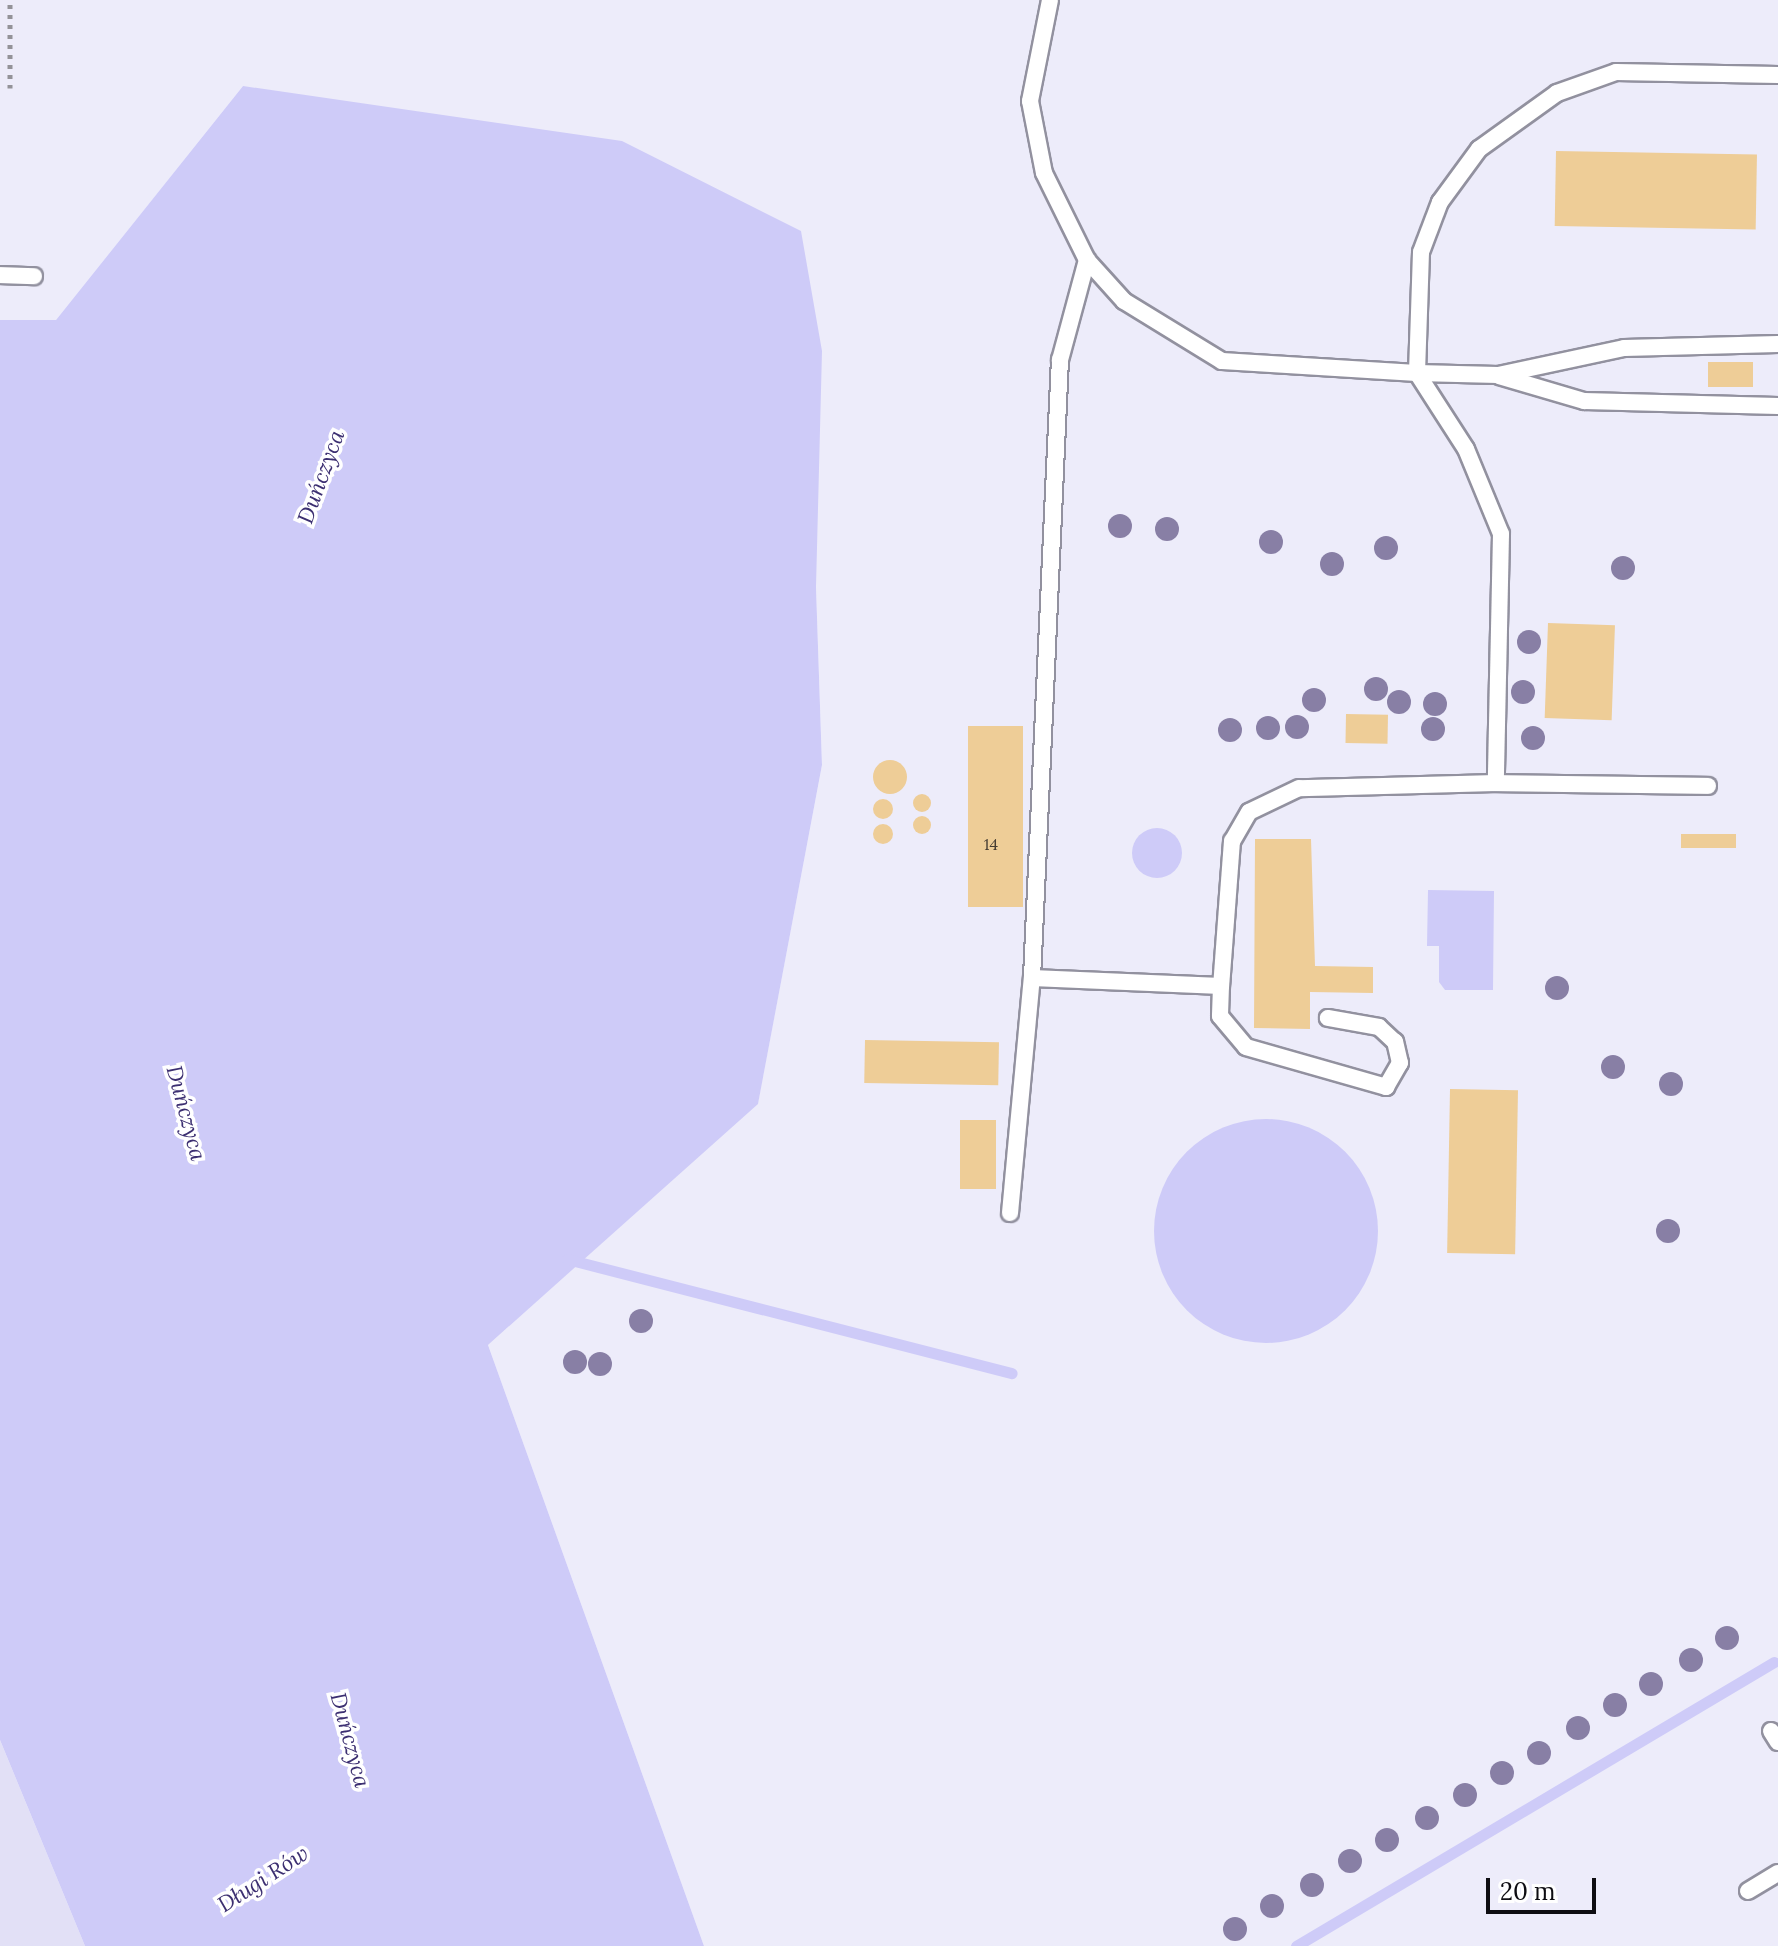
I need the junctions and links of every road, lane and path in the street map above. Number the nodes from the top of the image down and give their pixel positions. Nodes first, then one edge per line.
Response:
1 (10, 0) edge
2 (1050, 0) edge
3 (1778, 75) edge
4 (10, 88) dead end
5 (1087, 260) junction
6 (0, 275) edge
7 (34, 276) dead end
8 (1778, 344) edge
9 (1417, 373) junction
10 (1498, 375) junction
11 (1778, 406) edge
12 (1496, 783) junction
13 (1708, 786) dead end
14 (1032, 978) junction
15 (1221, 986) junction
16 (1328, 1018) dead end
17 (1010, 1213) dead end
18 (1778, 1873) edge
19 (1748, 1891) dead end

1 - 4 path
2 - 5 lane
3 - 9 lane
5 - 9 lane
5 - 14 lane
6 - 7 lane
8 - 10 lane
9 - 10 lane
9 - 12 lane
10 - 11 lane
12 - 13 lane
12 - 15 lane
14 - 15 lane
14 - 17 lane
15 - 16 lane
18 - 19 lane

